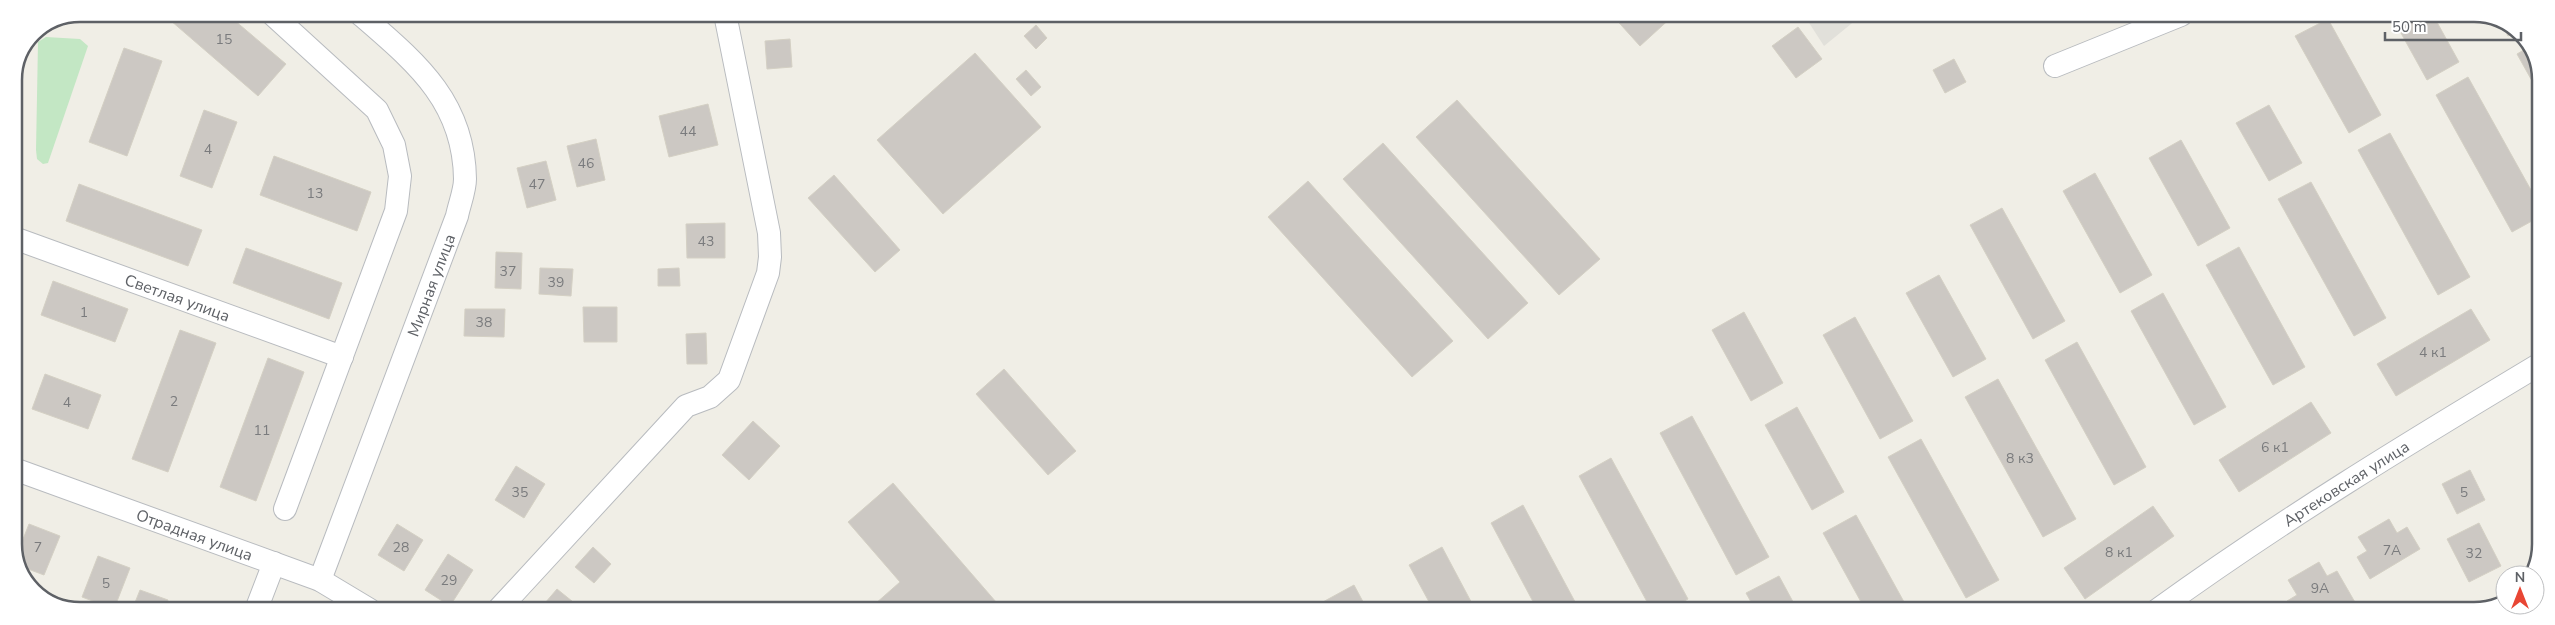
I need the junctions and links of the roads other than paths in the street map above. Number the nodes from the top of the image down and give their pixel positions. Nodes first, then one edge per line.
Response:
1 (281, 22) edge
2 (369, 22) edge
3 (727, 22) edge
4 (2164, 22) edge
5 (2055, 66) dead end
6 (22, 241) edge
7 (342, 357) junction
8 (2532, 369) edge
9 (23, 472) edge
10 (285, 509) dead end
11 (274, 563) junction
12 (320, 580) junction
13 (259, 602) edge
14 (357, 602) edge
15 (505, 602) edge
16 (2169, 602) edge

1 - 7 street
2 - 12 street, Мирная улица
3 - 15 street
4 - 5 street
6 - 7 street, Светлая улица
7 - 10 street
8 - 16 street, Артековская улица
9 - 11 street, Отрадная улица
11 - 12 street, Отрадная улица
11 - 13 street
12 - 14 street, Отрадная улица

